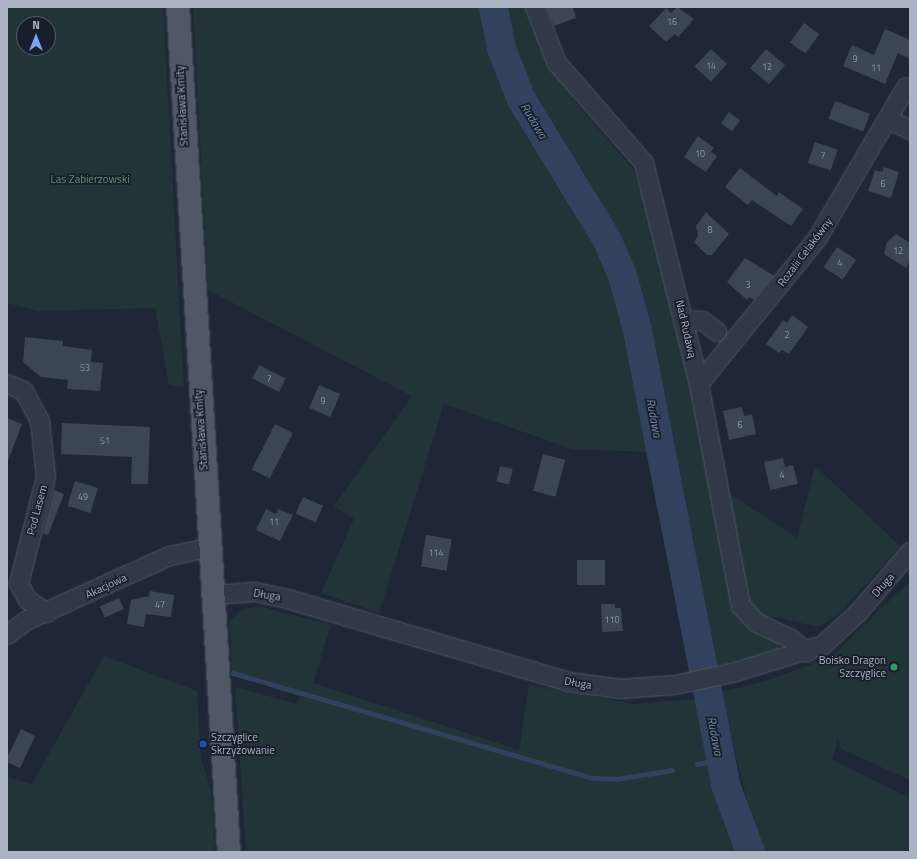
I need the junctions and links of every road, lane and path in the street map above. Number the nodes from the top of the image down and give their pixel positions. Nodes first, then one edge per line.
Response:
1 (178, 7) edge
2 (535, 7) edge
3 (906, 87) dead end
4 (889, 120) junction
5 (910, 130) edge
6 (684, 320) junction
7 (717, 332) dead end
8 (7, 384) edge
9 (699, 384) junction
10 (209, 548) junction
11 (910, 552) edge
12 (212, 595) junction
13 (47, 613) junction
14 (7, 635) edge
15 (807, 652) junction
16 (229, 852) edge

1 - 10 main road, Stanisława Kmity
2 - 6 street, Nad Rudawą
3 - 4 street, Rozalii Celakówny
4 - 5 street
4 - 9 street, Rozalii Celakówny
6 - 7 street
6 - 9 street, Nad Rudawą
8 - 13 street, Pod Lasem
9 - 15 street, Nad Rudawą
10 - 12 main road, Stanisława Kmity
10 - 13 street, Akacjowa
11 - 15 street, Długa
12 - 15 street, Długa
12 - 16 main road, Stanisława Kmity
13 - 14 street, Akacjowa

